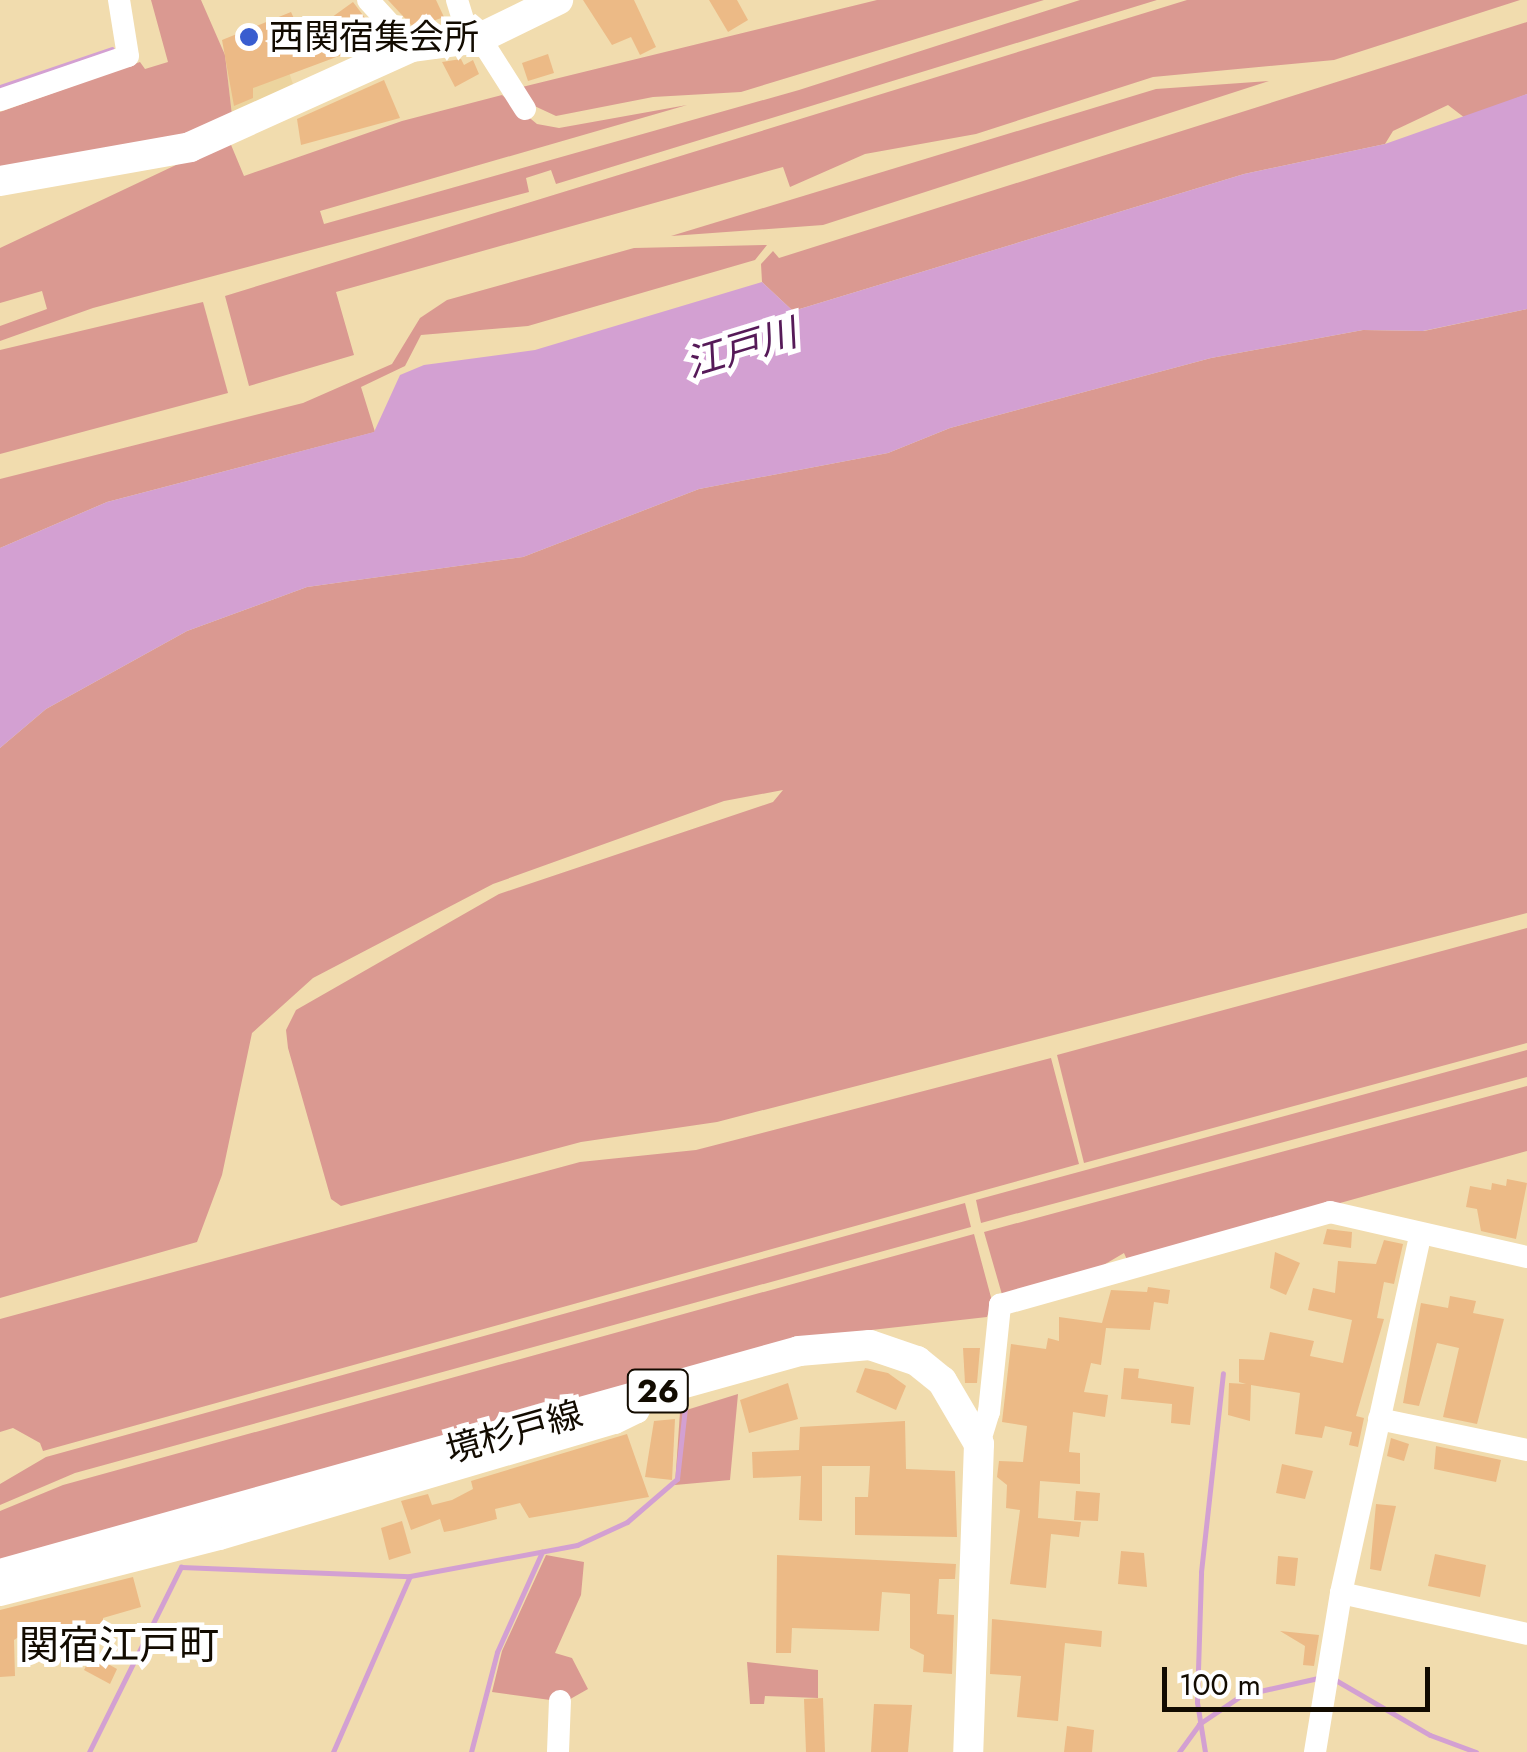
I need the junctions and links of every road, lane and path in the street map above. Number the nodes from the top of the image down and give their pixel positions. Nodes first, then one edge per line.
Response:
1 (119, 0) edge
2 (368, 0) edge
3 (457, 0) edge
4 (558, 0) edge
5 (474, 38) junction
6 (412, 47) junction
7 (0, 100) edge
8 (525, 109) dead end
9 (0, 181) edge
10 (1420, 1236) junction
11 (1527, 1257) edge
12 (647, 1394) junction
13 (1379, 1419) junction
14 (979, 1444) junction
15 (1527, 1450) edge
16 (0, 1574) edge
17 (1341, 1593) junction
18 (0, 1594) edge
19 (1527, 1634) edge
20 (560, 1701) dead end
21 (558, 1752) edge
22 (968, 1752) edge
23 (1315, 1752) edge

1 - 7 street
2 - 6 street
3 - 5 street
4 - 5 main road
5 - 6 main road
5 - 8 street
6 - 9 main road
10 - 11 street
10 - 13 street
10 - 14 street
12 - 14 main road, 境杉戸線 / 26
12 - 16 main road, 境杉戸線 / 26
12 - 18 street
13 - 15 street
13 - 17 street
14 - 22 main road
17 - 19 street
17 - 23 street
20 - 21 street

